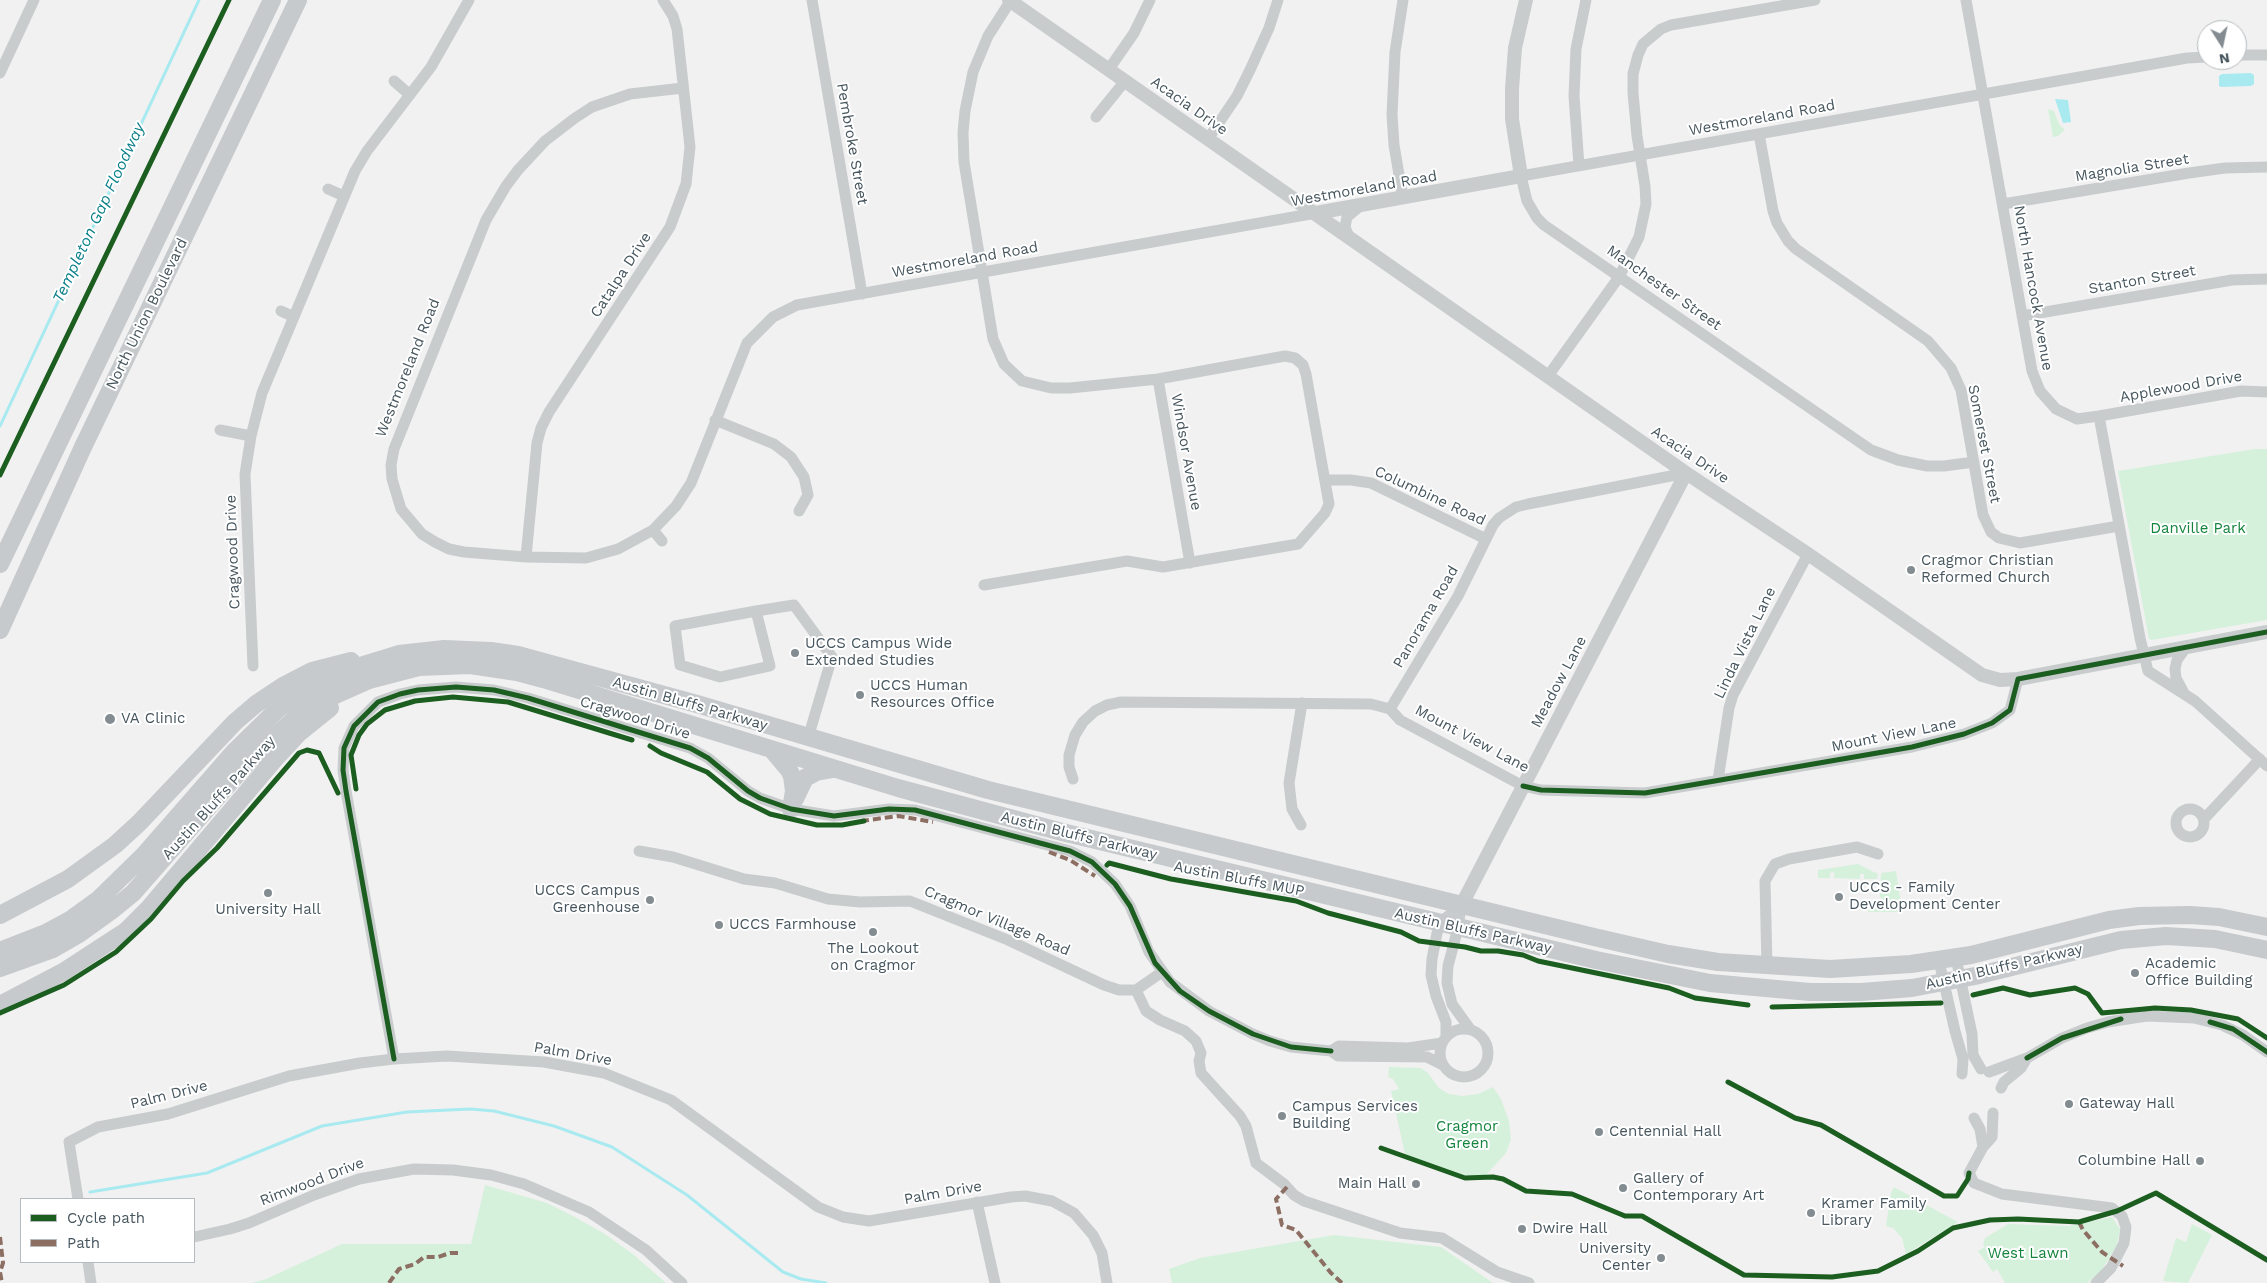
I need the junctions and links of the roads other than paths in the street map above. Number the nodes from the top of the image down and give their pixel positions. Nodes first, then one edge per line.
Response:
1 (34, 0) edge
2 (272, 0) edge
3 (298, 0) edge
4 (469, 0) edge
5 (663, 0) edge
6 (812, 0) edge
7 (1010, 0) edge
8 (1150, 0) edge
9 (1278, 0) edge
10 (1403, 0) edge
11 (1526, 0) edge
12 (1586, 0) edge
13 (1815, 0) edge
14 (1966, 0) edge
15 (2247, 55) edge
16 (2267, 55) edge
17 (2197, 58) edge
18 (1109, 70) junction
19 (0, 73) edge
20 (394, 81) dead end
21 (1125, 81) junction
22 (683, 88) junction
23 (410, 95) junction
24 (1984, 95) junction
25 (1096, 116) dead end
26 (1759, 134) junction
27 (1208, 139) junction
28 (1640, 156) junction
29 (1580, 166) junction
30 (2267, 167) edge
31 (1520, 176) junction
32 (328, 189) dead end
33 (344, 196) junction
34 (1403, 198) junction
35 (2003, 204) junction
36 (1360, 206) junction
37 (1316, 213) junction
38 (1350, 239) junction
39 (981, 273) junction
40 (1619, 277) junction
41 (2267, 279) edge
42 (862, 294) junction
43 (281, 311) dead end
44 (2022, 316) junction
45 (294, 317) junction
46 (1548, 376) junction
47 (1158, 379) junction
48 (2267, 392) edge
49 (2100, 416) junction
50 (715, 420) junction
51 (220, 430) dead end
52 (251, 436) junction
53 (1974, 462) junction
54 (1686, 473) junction
55 (1326, 480) junction
56 (799, 511) dead end
57 (2119, 526) junction
58 (653, 530) junction
59 (1486, 539) junction
60 (662, 541) dead end
61 (1808, 554) junction
62 (526, 557) junction
63 (1190, 563) junction
64 (0, 564) edge
65 (984, 585) dead end
66 (756, 611) junction
67 (0, 630) edge
68 (2267, 632) edge
69 (2187, 646) junction
70 (2144, 654) junction
71 (379, 660) junction
72 (253, 666) dead end
73 (2018, 678) junction
74 (369, 680) junction
75 (2182, 691) junction
76 (1302, 703) junction
77 (1390, 709) junction
78 (808, 738) junction
79 (772, 751) junction
80 (2263, 762) edge
81 (834, 769) junction
82 (1073, 779) dead end
83 (1718, 780) junction
84 (1523, 786) junction
85 (790, 809) junction
86 (2204, 819) dead end
87 (1301, 825) dead end
88 (639, 850) dead end
89 (1878, 854) dead end
90 (1461, 906) junction
91 (1, 914) edge
92 (1440, 923) junction
93 (2267, 926) edge
94 (1458, 928) junction
95 (29, 950) junction
96 (2267, 950) edge
97 (0, 951) edge
98 (1947, 960) junction
99 (1767, 966) junction
100 (0, 968) edge
101 (1162, 972) junction
102 (1952, 981) junction
103 (36, 986) junction
104 (1136, 990) junction
105 (0, 995) edge
106 (0, 1005) edge
107 (1470, 1030) junction
108 (1444, 1040) junction
109 (1332, 1050) junction
110 (2267, 1052) edge
111 (2027, 1058) junction
112 (394, 1059) junction
113 (1443, 1065) junction
114 (1962, 1074) dead end
115 (2001, 1088) dead end
116 (1993, 1112) dead end
117 (1974, 1118) dead end
118 (1983, 1147) junction
119 (78, 1198) edge
120 (977, 1202) junction
121 (195, 1237) edge
122 (88, 1263) edge
123 (91, 1283) edge
124 (682, 1283) edge
125 (995, 1283) edge
126 (1108, 1283) edge
127 (1528, 1283) edge
128 (2096, 1283) edge

1 - 19 street
2 - 64 main road, North Union Boulevard
3 - 67 main road, North Union Boulevard
4 - 23 street, Cragwood Drive
5 - 22 street, Catalpa Drive
6 - 42 street, Pembroke Street
7 - 18 street, Acacia Drive
7 - 39 street, Windsor Avenue
8 - 18 street
9 - 27 street
10 - 34 street
11 - 31 street, Manchester Street
12 - 29 street
13 - 28 street
14 - 24 street, North Hancock Avenue
15 - 16 street
17 - 24 street, Westmoreland Road
18 - 21 street, Acacia Drive
20 - 23 street
21 - 25 street
21 - 27 street, Acacia Drive
22 - 62 street, Catalpa Drive
22 - 62 street, Westmoreland Road
23 - 33 street, Cragwood Drive
24 - 26 street, Westmoreland Road
24 - 35 street, North Hancock Avenue
26 - 28 street, Westmoreland Road
26 - 53 street, Somerset Street
27 - 37 street, Acacia Drive
28 - 29 street, Westmoreland Road
28 - 40 street
29 - 31 street, Westmoreland Road
30 - 35 street, Magnolia Street
31 - 34 street, Westmoreland Road
31 - 40 street, Manchester Street
32 - 33 street
33 - 45 street, Cragwood Drive
34 - 36 street, Westmoreland Road
35 - 44 street, North Hancock Avenue
36 - 37 street, Westmoreland Road
36 - 38 street
37 - 38 street, Acacia Drive
37 - 39 street, Westmoreland Road
38 - 46 street, Acacia Drive
39 - 42 street, Westmoreland Road
39 - 47 street, Windsor Avenue
40 - 46 street
40 - 53 street, Manchester Street
41 - 44 street, Stanton Street
42 - 50 street, Westmoreland Road
43 - 45 street
44 - 49 street, North Hancock Avenue
45 - 52 street, Cragwood Drive
46 - 54 street, Acacia Drive
47 - 55 street
47 - 63 street, Windsor Avenue
48 - 49 street, Applewood Drive
49 - 57 street
50 - 56 street
50 - 58 street, Westmoreland Road
51 - 52 street
52 - 72 street, Cragwood Drive
53 - 57 street, Somerset Street
54 - 59 street, Columbine Road
54 - 61 street, Acacia Drive
54 - 84 street, Meadow Lane
55 - 59 street, Columbine Road
55 - 63 street
57 - 70 street
58 - 60 street
58 - 62 street, Westmoreland Road
59 - 77 street, Panorama Road
61 - 73 street, Acacia Drive
61 - 83 street, Linda Vista Lane
63 - 65 street
66 - 66 street
66 - 78 street
68 - 69 street
69 - 70 street
69 - 75 street
70 - 73 street
70 - 75 street
71 - 78 main road, Austin Bluffs Parkway
71 - 91 main road
71 - 95 main road, Austin Bluffs Parkway
73 - 83 street, Mount View Lane
74 - 79 main road, Austin Bluffs Parkway
74 - 95 main road, Austin Bluffs Parkway
74 - 103 main road
75 - 80 street
76 - 77 street, Mount View Lane
76 - 82 street, Mount View Lane
76 - 87 street
77 - 84 street, Mount View Lane
78 - 79 main road
78 - 90 main road, Austin Bluffs Parkway
79 - 81 main road, Austin Bluffs Parkway
79 - 85 main road
80 - 86 street
81 - 85 main road
81 - 92 main road, Austin Bluffs Parkway
83 - 84 street, Mount View Lane
84 - 90 street, Meadow Lane
85 - 101 street, Cragwood Drive
85 - 112 street, Cragwood Drive
88 - 104 street, Cragmor Village Road
89 - 99 street
90 - 92 street, Meadow Lane
90 - 94 street, Meadow Lane
90 - 99 main road, Austin Bluffs Parkway
92 - 94 main road, Austin Bluffs Parkway
92 - 108 street
93 - 98 main road, Austin Bluffs Parkway
94 - 102 main road, Austin Bluffs Parkway
94 - 107 street, Meadow Lane
95 - 97 main road, Austin Bluffs Parkway
95 - 100 main road, Austin Bluffs Parkway
96 - 102 main road, Austin Bluffs Parkway
98 - 99 main road, Austin Bluffs Parkway
98 - 102 street
98 - 102 street
101 - 104 street
101 - 109 street, Cragwood Drive
102 - 111 street
102 - 114 street
103 - 105 main road
103 - 106 main road
104 - 127 street
107 - 108 street
107 - 113 street
108 - 109 street, Cragwood Drive
108 - 113 street
109 - 113 street, Cragwood Drive
110 - 111 street
111 - 115 street
112 - 119 street, Palm Drive
112 - 120 street, Palm Drive
116 - 118 street
117 - 118 street
118 - 128 street
120 - 125 street
120 - 126 street, Palm Drive
121 - 124 street, Rimwood Drive
122 - 123 street

